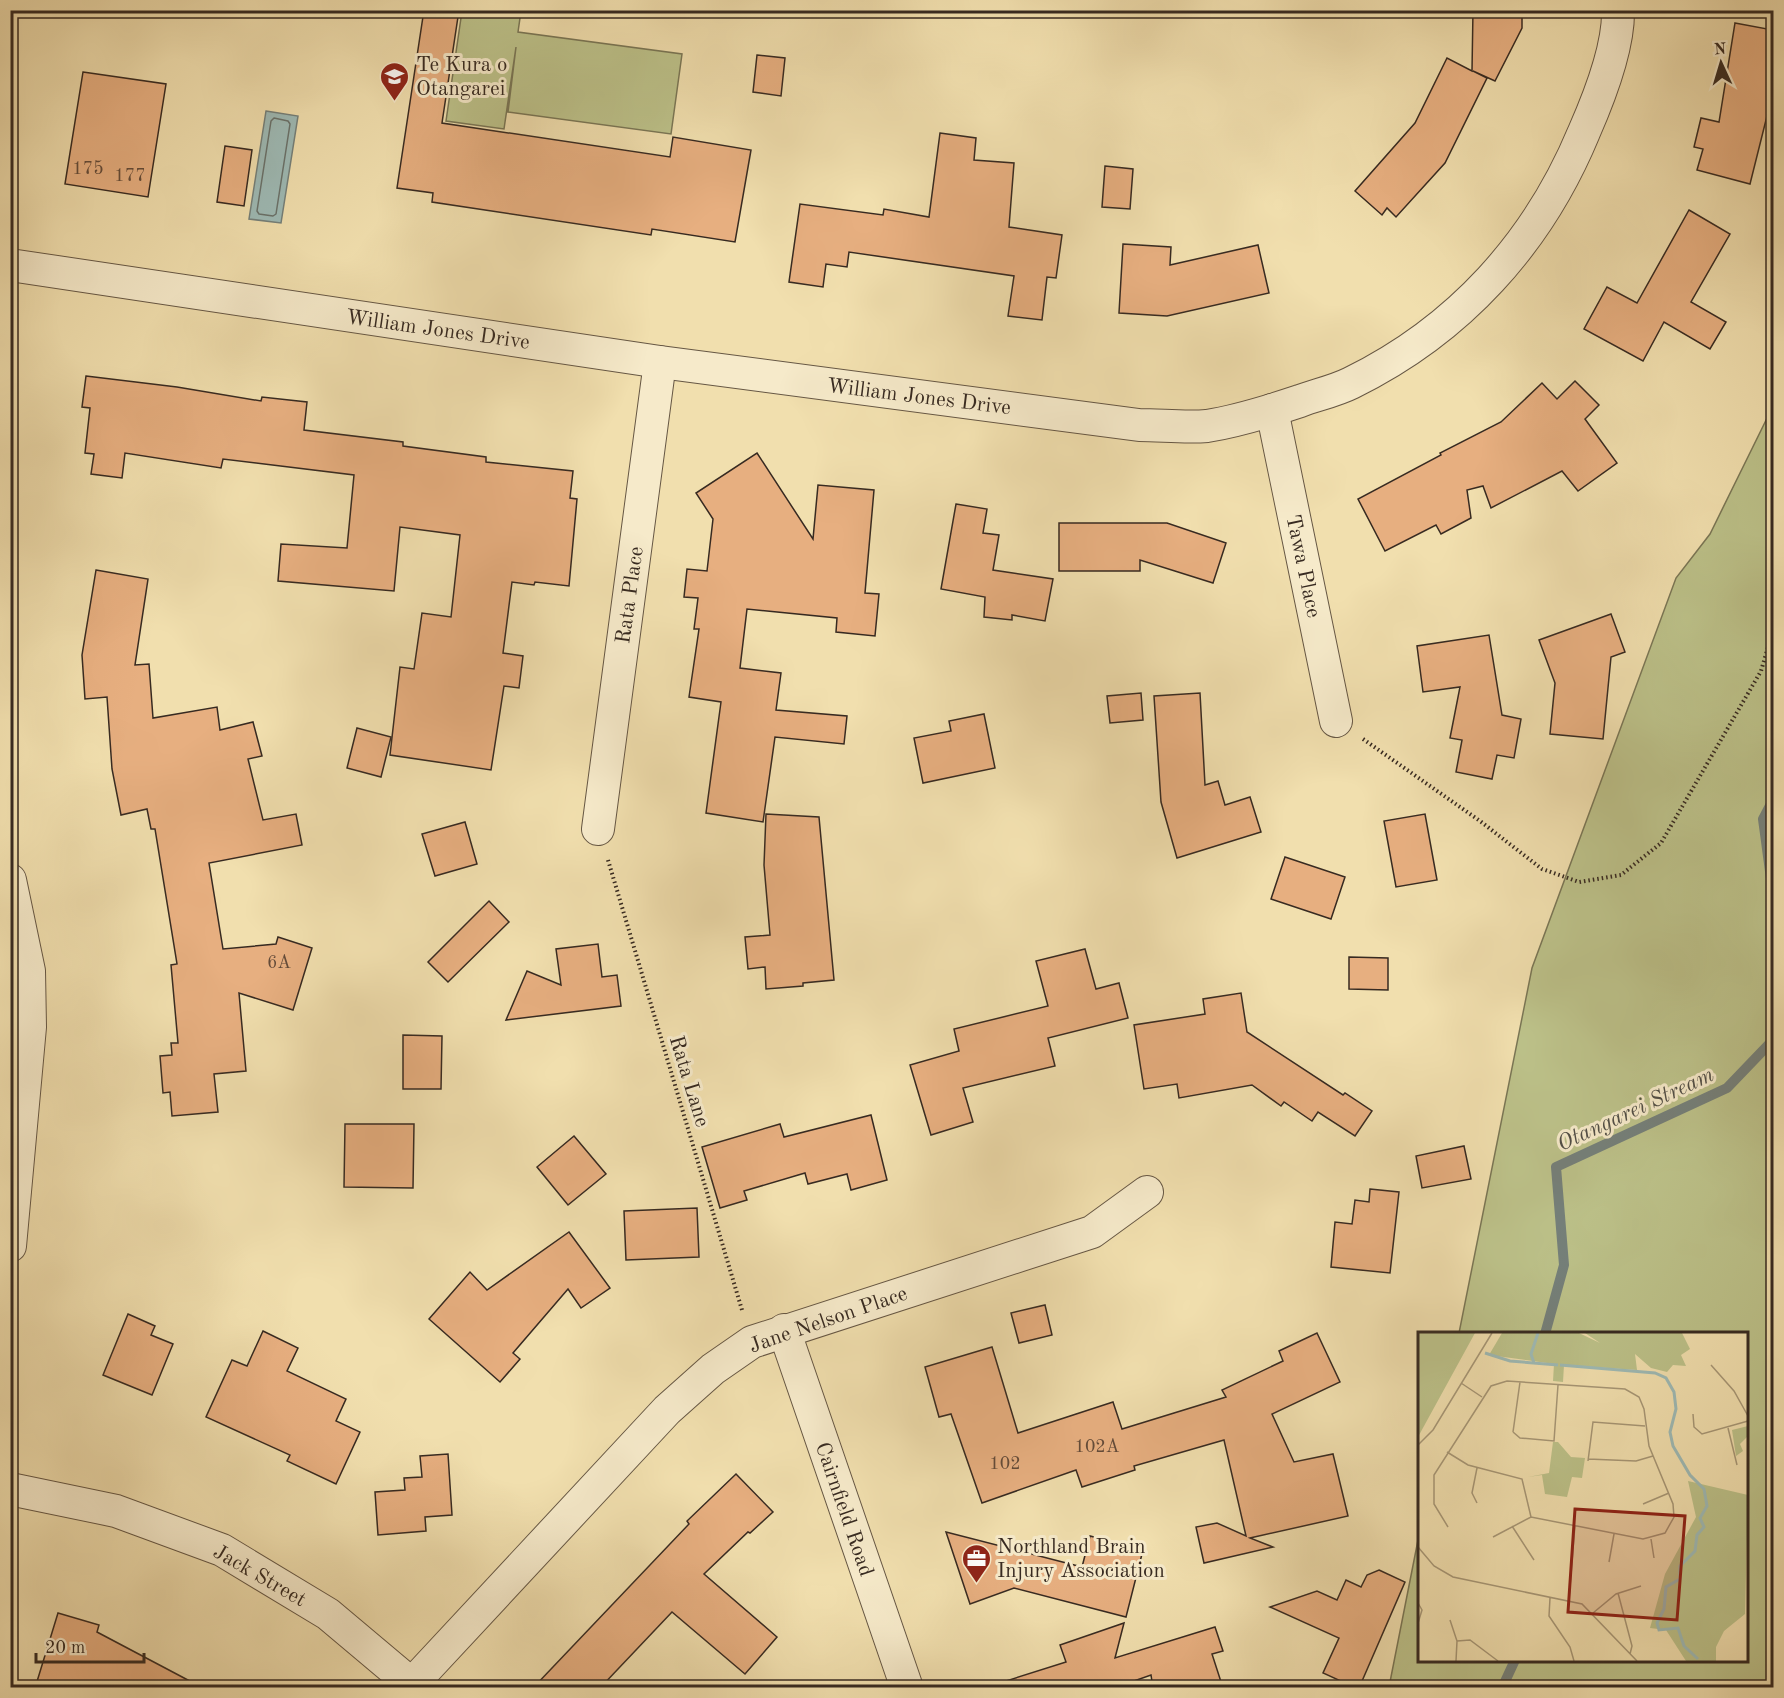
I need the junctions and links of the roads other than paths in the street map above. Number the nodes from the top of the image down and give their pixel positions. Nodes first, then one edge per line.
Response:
1 (1618, 10) edge
2 (11, 267) edge
3 (660, 362) junction
4 (1272, 410) junction
5 (1336, 721) road end
6 (598, 829) road end
7 (10, 880) edge
8 (1147, 1192) dead end
9 (10, 1246) edge
10 (784, 1330) junction
11 (10, 1489) edge
12 (414, 1686) edge
13 (907, 1688) edge

1 - 4 street, William Jones Drive
2 - 3 street, William Jones Drive
3 - 4 street, William Jones Drive
3 - 6 street, Rata Place
4 - 5 street, Tawa Place
7 - 9 street
8 - 10 street, Jane Nelson Place
10 - 12 street, Jane Nelson Place
10 - 13 street, Cairnfield Road
11 - 12 street, Jack Street

